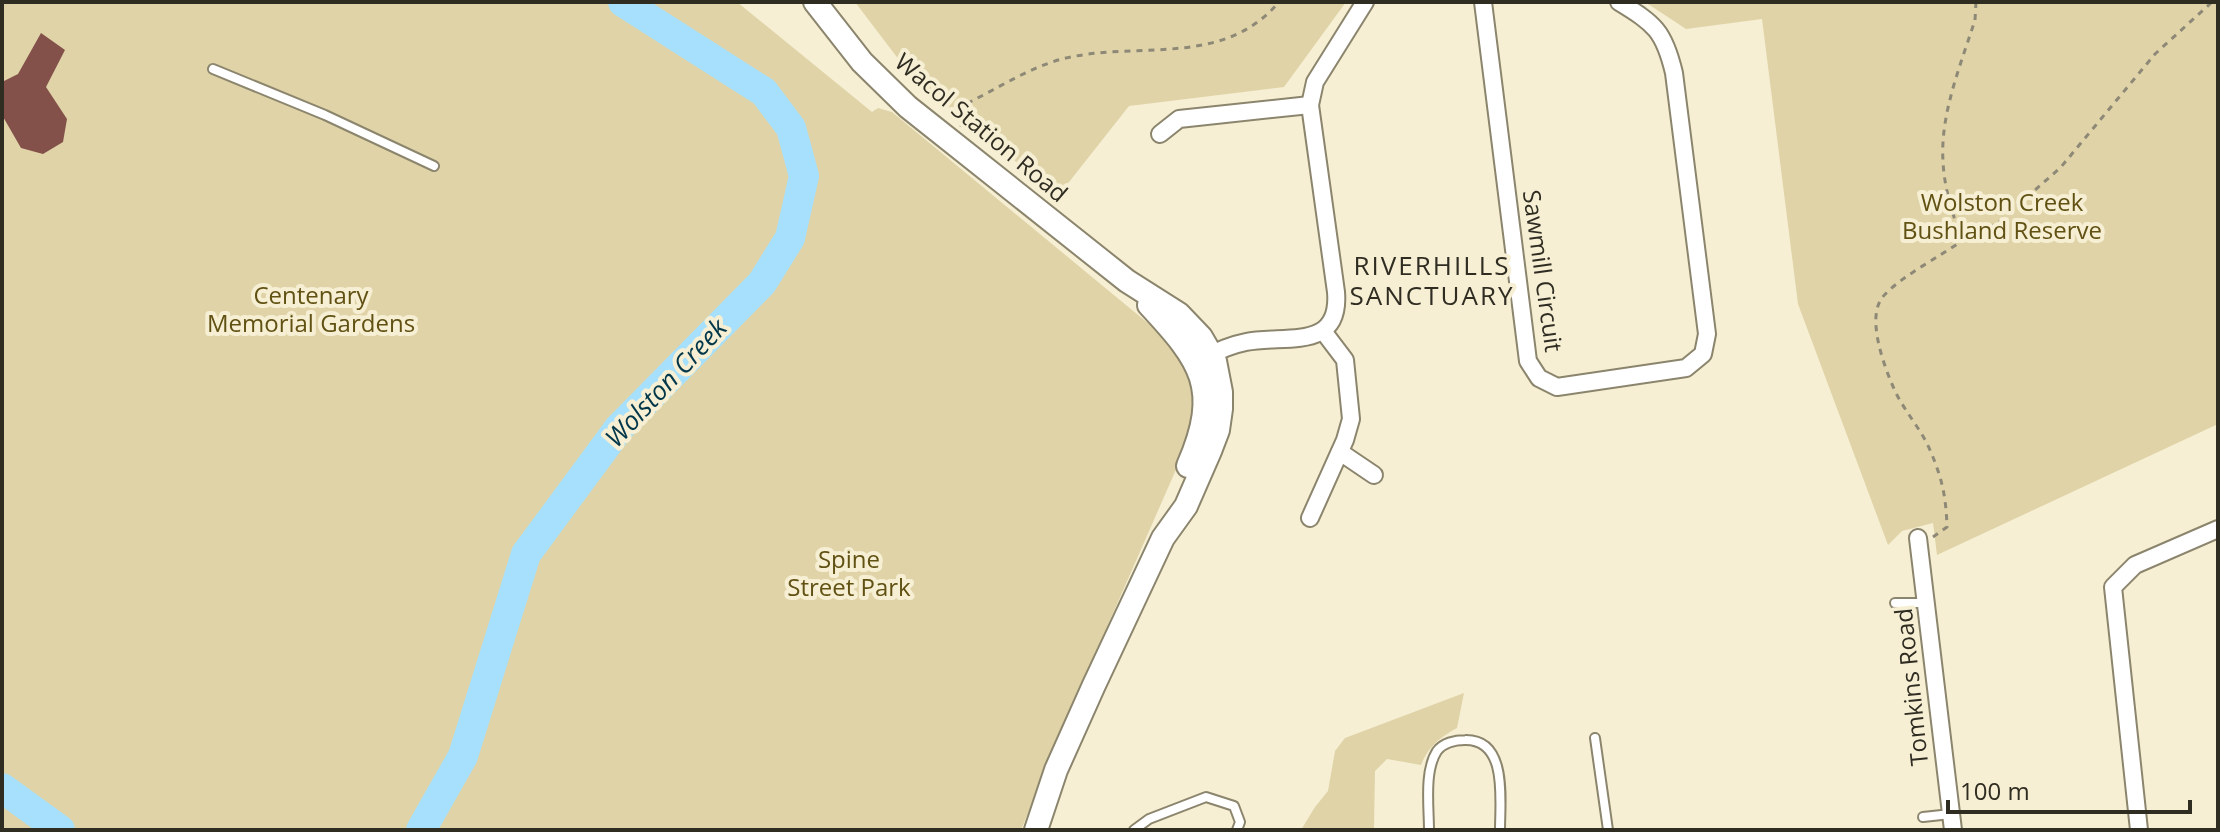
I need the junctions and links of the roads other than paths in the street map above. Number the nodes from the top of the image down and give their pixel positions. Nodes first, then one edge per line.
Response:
1 (815, 2) edge
2 (1365, 2) edge
3 (1483, 2) edge
4 (1619, 2) edge
5 (213, 69) dead end
6 (1310, 105) junction
7 (1160, 134) dead end
8 (434, 166) dead end
9 (1323, 331) junction
10 (1203, 358) junction
11 (1340, 452) junction
12 (1374, 475) dead end
13 (1310, 518) dead end
14 (2218, 529) edge
15 (1919, 545) road end
16 (1895, 603) dead end
17 (1927, 603) junction
18 (1595, 738) dead end
19 (1923, 817) dead end
20 (1952, 822) edge
21 (1036, 830) edge
22 (1134, 830) edge
23 (1237, 830) edge
24 (1429, 830) edge
25 (1500, 830) edge
26 (1608, 830) edge
27 (2139, 830) edge

1 - 10 main road, Wacol Station Road
2 - 6 street
3 - 4 street, Sawmill Circuit
5 - 8 lane
6 - 7 street
6 - 9 street
9 - 10 street
9 - 11 street
10 - 21 main road, Wacol Station Road
11 - 12 street
11 - 13 street
14 - 27 street
15 - 17 street, Tomkins Road
16 - 17 lane
17 - 20 street, Tomkins Road
18 - 26 lane
19 - 20 lane
22 - 23 lane
24 - 25 lane

